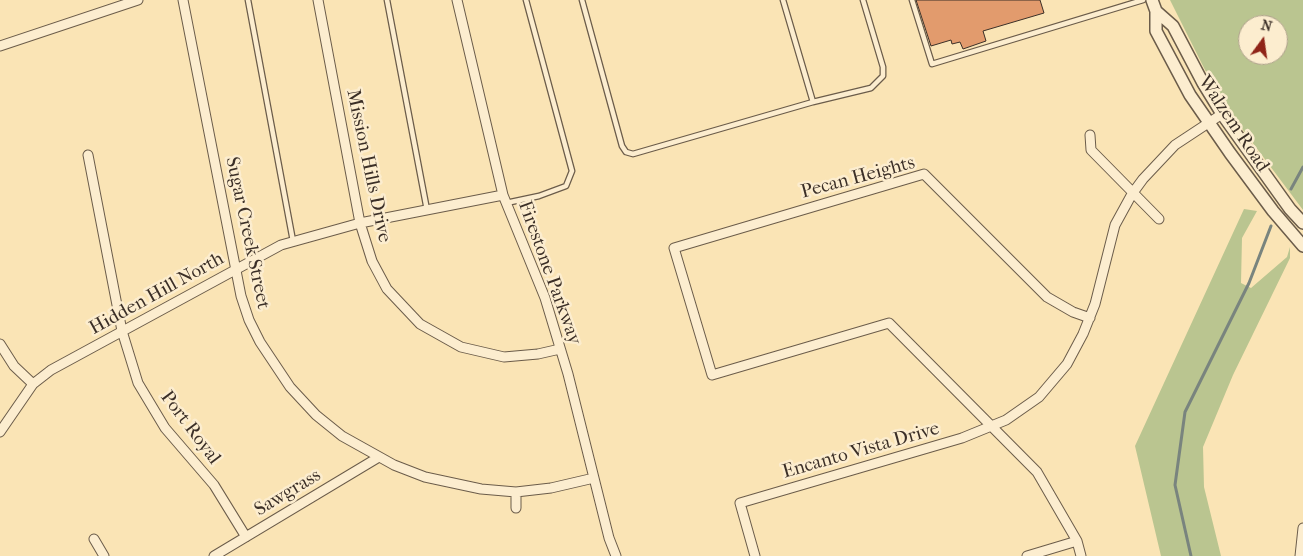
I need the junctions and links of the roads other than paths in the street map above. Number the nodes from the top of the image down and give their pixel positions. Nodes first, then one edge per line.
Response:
1 (138, 0) edge
2 (183, 0) edge
3 (248, 0) edge
4 (318, 0) edge
5 (387, 0) edge
6 (457, 0) edge
7 (526, 0) edge
8 (582, 0) edge
9 (783, 0) edge
10 (863, 0) edge
11 (912, 0) edge
12 (1143, 0) edge
13 (1154, 6) edge
14 (0, 46) edge
15 (813, 102) junction
16 (1222, 114) junction
17 (1208, 124) junction
18 (1090, 135) dead end
19 (88, 155) dead end
20 (1132, 194) junction
21 (504, 199) junction
22 (427, 210) junction
23 (1159, 219) dead end
24 (360, 223) junction
25 (1303, 224) edge
26 (293, 241) junction
27 (1303, 246) edge
28 (235, 269) junction
29 (1090, 318) junction
30 (122, 331) junction
31 (0, 344) edge
32 (560, 350) junction
33 (33, 384) junction
34 (991, 428) junction
35 (0, 432) edge
36 (379, 457) junction
37 (594, 478) junction
38 (516, 492) junction
39 (516, 508) dead end
40 (1303, 528) edge
41 (246, 537) junction
42 (94, 539) dead end
43 (1077, 541) junction
44 (104, 556) edge
45 (214, 556) edge
46 (616, 556) edge
47 (756, 556) edge
48 (1027, 556) edge
49 (1081, 556) edge
50 (1300, 556) edge

1 - 14 street
2 - 28 street, Sugar Creek Street
3 - 26 lane
4 - 24 street, Mission Hills Drive
5 - 22 lane
6 - 21 street, Firestone Parkway
7 - 21 lane
8 - 15 lane
9 - 15 lane
10 - 15 lane
11 - 12 lane
13 - 16 street, Walzem Road
13 - 17 street, Walzem Road
16 - 17 street, Encanto Vista Drive
16 - 25 street, Walzem Road
17 - 20 street, Encanto Vista Drive
17 - 27 street, Walzem Road
18 - 20 street
19 - 30 street, Port Royal
20 - 23 street
20 - 29 street, Encanto Vista Drive
21 - 22 street, Hidden Hill North
21 - 32 street, Firestone Parkway
22 - 24 street, Hidden Hill North
24 - 26 street, Hidden Hill North
24 - 32 street, Mission Hills Drive
26 - 28 street, Hidden Hill North
28 - 30 street, Hidden Hill North
28 - 36 street, Sugar Creek Street
29 - 34 street, Encanto Vista Drive
29 - 34 street, Pecan Heights
30 - 33 street, Hidden Hill North
30 - 41 street, Port Royal
31 - 33 street
32 - 37 street, Firestone Parkway
33 - 35 street, Hidden Hill North
34 - 43 street
34 - 47 street, Encanto Vista Drive
36 - 38 street, Sugar Creek Street
36 - 41 street, Sawgrass
37 - 38 street, Sugar Creek Street
37 - 46 street, Firestone Parkway
38 - 39 street
40 - 50 street
41 - 45 street, Sawgrass
42 - 44 street
43 - 48 street
43 - 49 street

